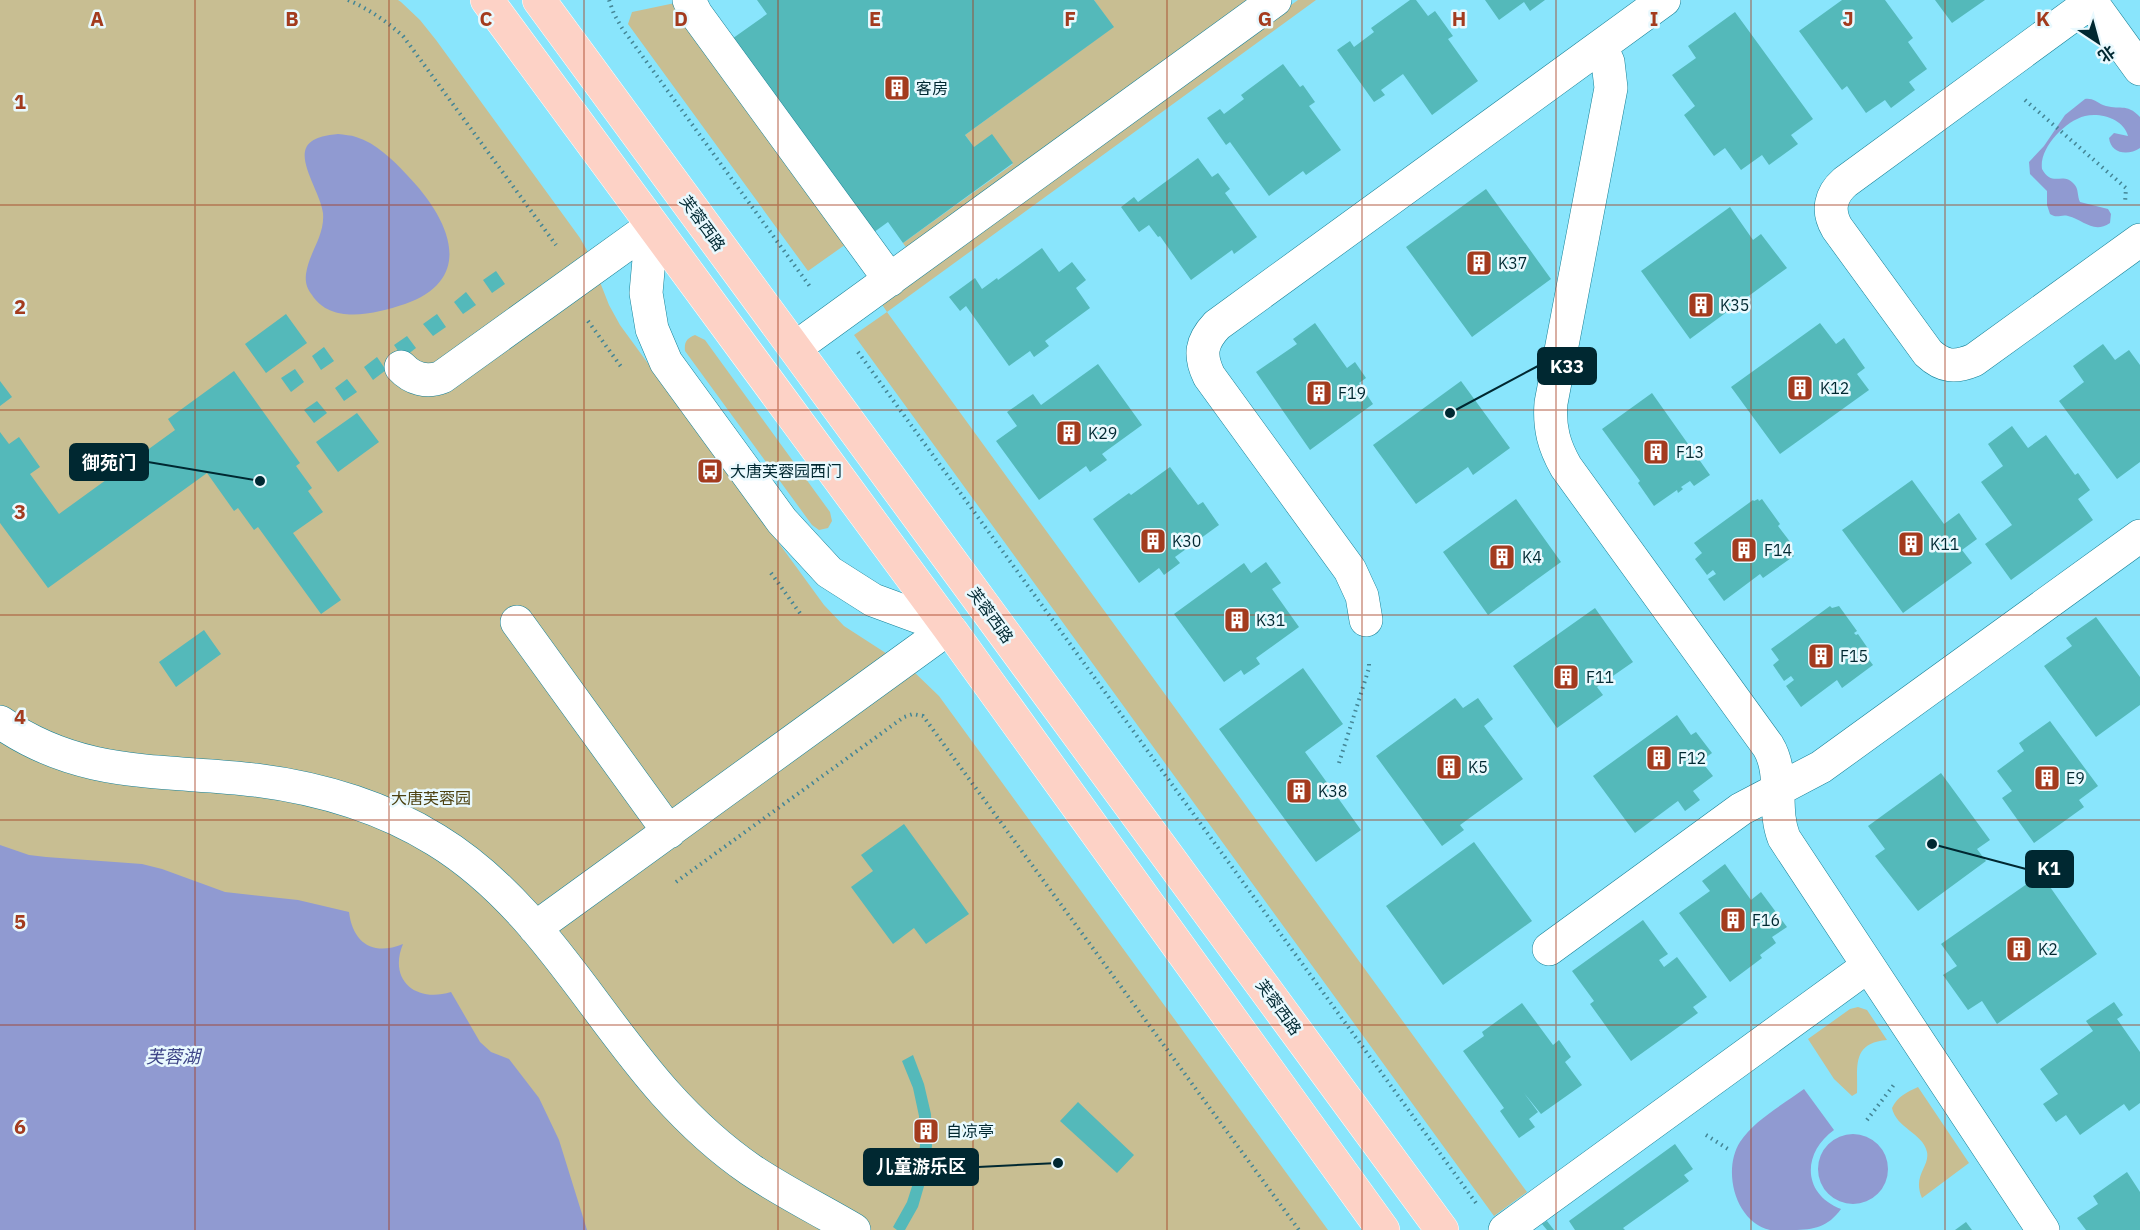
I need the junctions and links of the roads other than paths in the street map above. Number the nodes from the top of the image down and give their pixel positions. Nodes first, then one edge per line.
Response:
1 (488, 0) edge
2 (539, 0) edge
3 (689, 0) edge
4 (1275, 0) edge
5 (1664, 0) edge
6 (2090, 1) edge
7 (1601, 46) junction
8 (2140, 69) edge
9 (652, 226) junction
10 (2140, 240) edge
11 (890, 280) junction
12 (795, 348) junction
13 (401, 367) dead end
14 (2140, 536) edge
15 (1366, 620) road end
16 (517, 622) dead end
17 (949, 628) junction
18 (0, 722) edge
19 (1778, 790) junction
20 (669, 831) junction
21 (535, 928) junction
22 (1549, 950) dead end
23 (1868, 966) junction
24 (854, 1230) edge
25 (1383, 1230) edge
26 (1442, 1230) edge
27 (1505, 1230) edge
28 (2043, 1230) edge

1 - 9 main road
2 - 12 main road, 芙蓉西路
3 - 11 street
4 - 11 street
5 - 7 street
6 - 8 street
6 - 10 street
7 - 15 street
7 - 19 street
9 - 13 street
9 - 17 main road
9 - 17 street
11 - 12 street
12 - 26 main road, 芙蓉西路
14 - 19 street
16 - 20 street
17 - 20 street
17 - 25 main road
18 - 21 street
19 - 22 street
19 - 23 street
20 - 21 street
21 - 24 street
23 - 27 street
23 - 28 street

